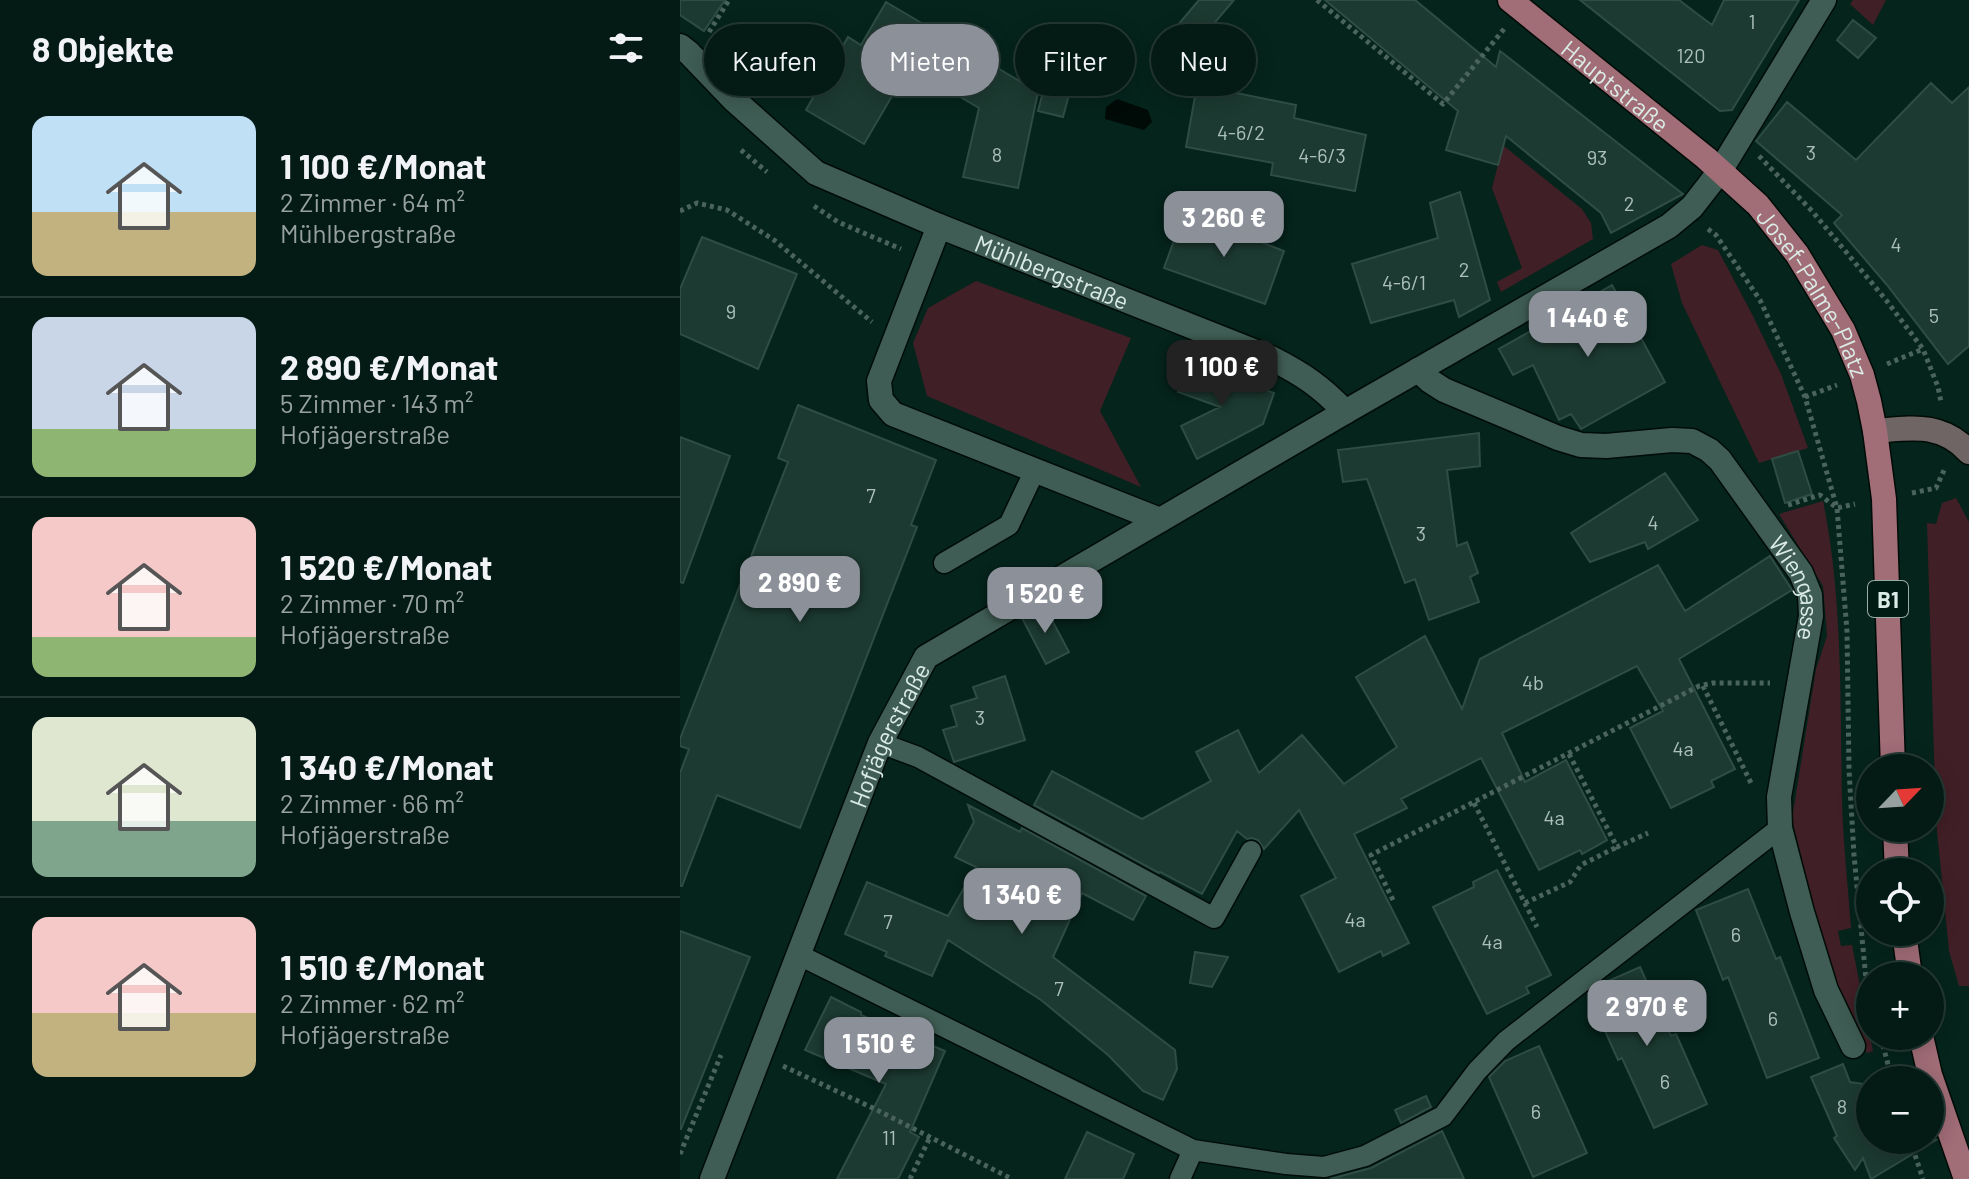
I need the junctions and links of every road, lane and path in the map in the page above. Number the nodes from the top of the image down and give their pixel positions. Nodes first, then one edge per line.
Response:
1 (729, 0) edge
2 (1317, 0) edge
3 (1824, 0) edge
4 (1515, 4) edge
5 (687, 52) edge
6 (1742, 138) junction
7 (1720, 171) junction
8 (680, 211) edge
9 (939, 226) junction
10 (895, 341) junction
11 (1418, 370) junction
12 (1941, 406) dead end
13 (1345, 412) junction
14 (1875, 431) junction
15 (1969, 452) edge
16 (1945, 464) dead end
17 (1035, 470) junction
18 (1936, 488) dead end
19 (1837, 508) dead end
20 (1760, 514) junction
21 (1160, 520) junction
22 (944, 563) dead end
23 (1800, 683) junction
24 (1703, 686) junction
25 (880, 743) junction
26 (1569, 754) junction
27 (1893, 754) edge
28 (1779, 797) junction
29 (1474, 803) junction
30 (1780, 828) junction
31 (1648, 833) dead end
32 (1617, 847) junction
33 (1251, 851) dead end
34 (1393, 900) dead end
35 (1525, 903) junction
36 (1537, 927) dead end
37 (799, 955) junction
38 (1853, 1046) dead end
39 (1924, 1050) edge
40 (721, 1055) dead end
41 (760, 1056) junction
42 (930, 1137) junction
43 (1193, 1150) junction
44 (680, 1154) edge
45 (1915, 1154) edge
46 (712, 1179) edge
47 (910, 1179) edge
48 (1012, 1179) edge
49 (1180, 1179) edge
50 (1923, 1179) edge
51 (1966, 1179) edge

1 - 5 path
2 - 4 path
3 - 6 street
4 - 7 main road, Hauptstraße / B1
5 - 9 street, Mühlbergstraße
6 - 7 street
6 - 12 path
7 - 11 street
7 - 14 main road, Josef-Palme-Platz / B1
8 - 10 path
9 - 10 street
9 - 13 street, Mühlbergstraße
10 - 17 street
11 - 13 street
11 - 20 street, Wiengasse
13 - 21 street, Hofjägerstraße
14 - 15 main road
14 - 27 main road, B1
16 - 18 path
17 - 21 street
17 - 22 lane
19 - 20 path
20 - 23 street, Wiengasse
21 - 25 street, Hofjägerstraße
23 - 24 path
23 - 28 street, Wiengasse
24 - 26 path
24 - 28 path
25 - 33 lane
25 - 37 street, Hofjägerstraße
26 - 29 path
26 - 32 path
28 - 30 street, Wiengasse
29 - 34 path
29 - 35 path
30 - 38 street, Wiengasse
30 - 43 lane
31 - 32 path
32 - 35 path
35 - 36 path
37 - 41 street, Hofjägerstraße
37 - 43 lane
39 - 51 main road
40 - 44 path
41 - 42 path
41 - 46 street, Hofjägerstraße
42 - 47 path
42 - 48 path
43 - 49 lane
45 - 50 path

